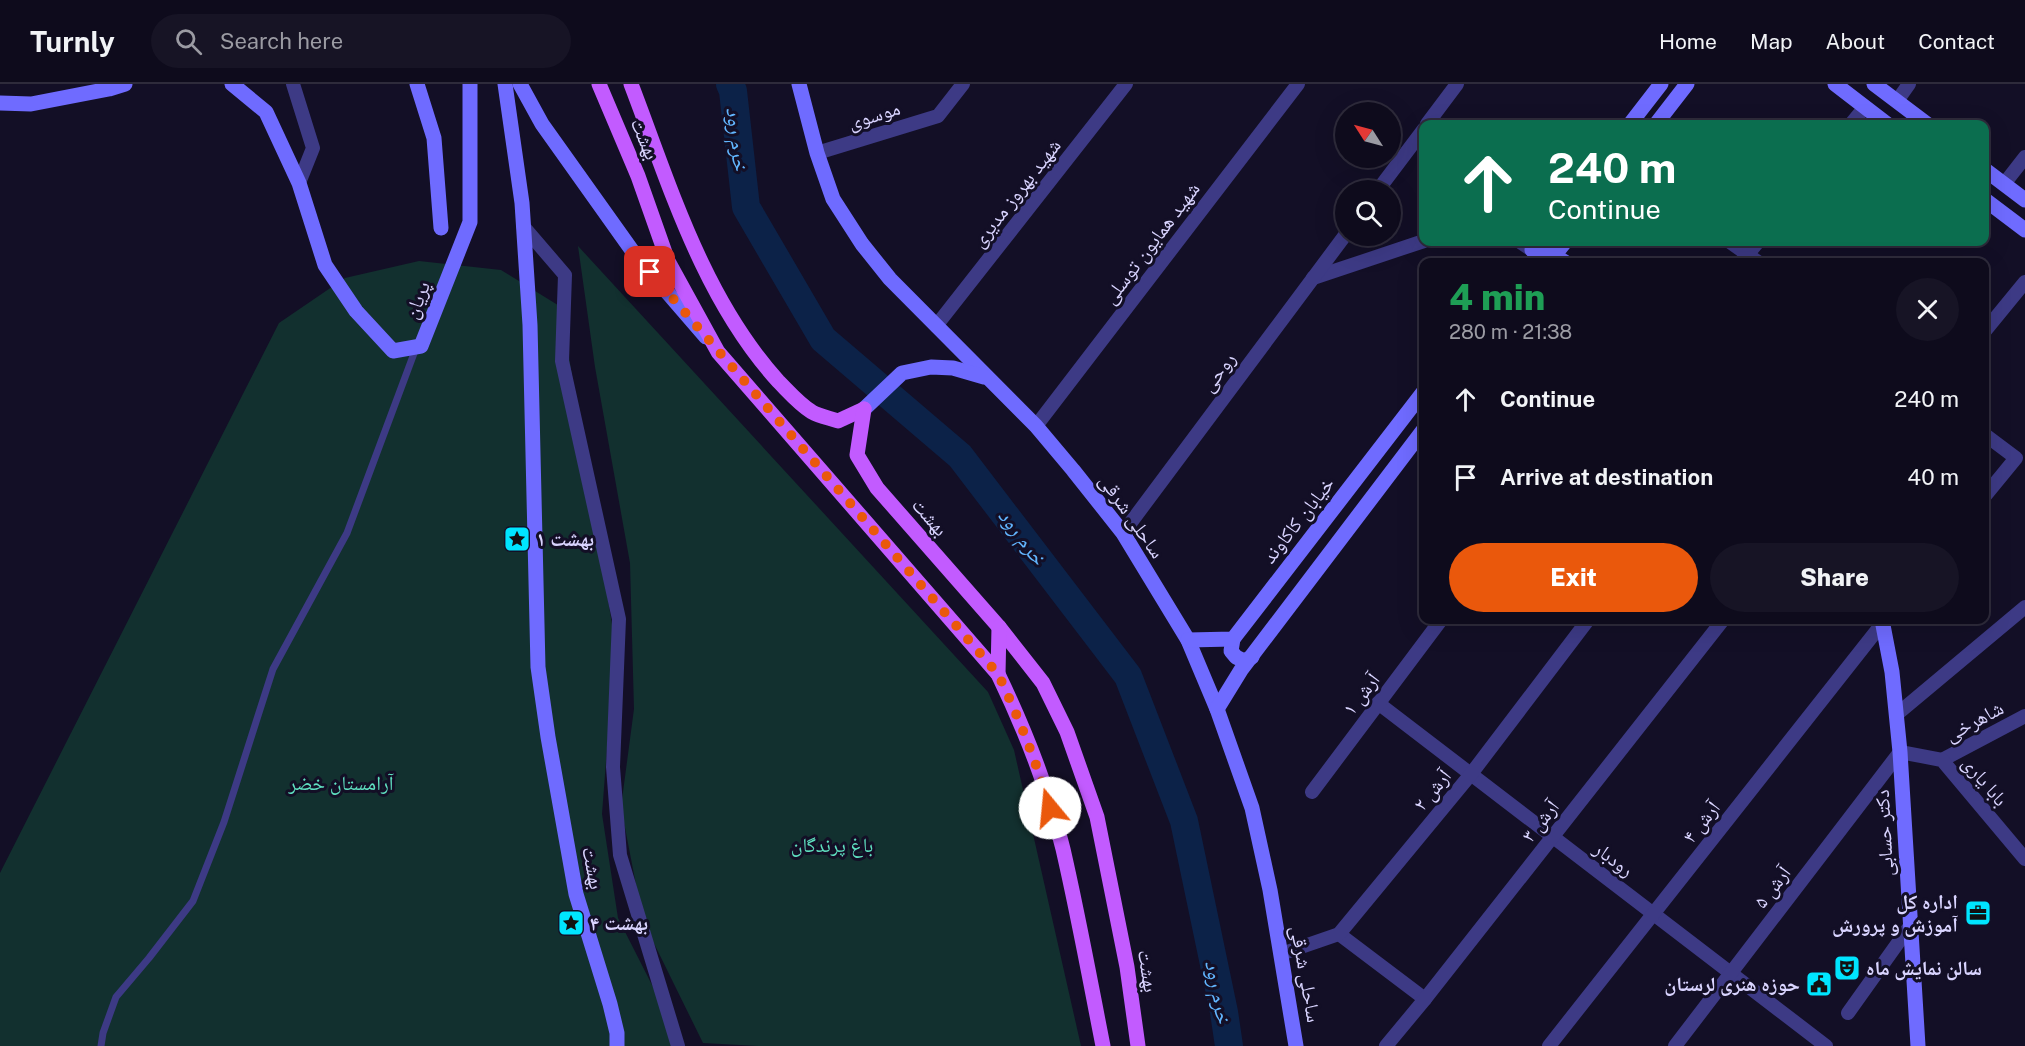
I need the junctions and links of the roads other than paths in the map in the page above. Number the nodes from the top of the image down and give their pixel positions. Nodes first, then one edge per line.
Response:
1 (124, 84) edge
2 (232, 84) edge
3 (293, 84) edge
4 (417, 84) edge
5 (470, 84) edge
6 (505, 84) edge
7 (520, 84) edge
8 (599, 84) edge
9 (631, 84) edge
10 (799, 84) edge
11 (963, 84) edge
12 (1126, 84) edge
13 (1298, 84) edge
14 (1457, 84) edge
15 (1661, 84) edge
16 (1687, 84) edge
17 (1835, 84) edge
18 (1874, 84) edge
19 (1909, 84) edge
20 (1897, 101) junction
21 (0, 103) edge
22 (1865, 107) junction
23 (1430, 120) edge
24 (1633, 120) edge
25 (1659, 120) edge
26 (1854, 120) edge
27 (1882, 120) edge
28 (1922, 120) edge
29 (1419, 136) edge
30 (817, 153) junction
31 (2025, 157) edge
32 (1989, 173) edge
33 (1386, 180) edge
34 (300, 183) junction
35 (2004, 184) junction
36 (2025, 200) edge
37 (1989, 203) edge
38 (523, 226) junction
39 (441, 228) dead end
40 (2025, 230) edge
41 (1419, 243) edge
42 (1337, 246) edge
43 (1734, 246) edge
44 (1531, 252) edge
45 (1550, 258) edge
46 (1747, 258) edge
47 (1313, 278) junction
48 (2025, 282) edge
49 (936, 326) junction
50 (1989, 326) edge
51 (416, 348) junction
52 (718, 351) junction
53 (987, 378) junction
54 (1419, 397) edge
55 (864, 409) junction
56 (1036, 426) junction
57 (1419, 436) edge
58 (1989, 438) edge
59 (1989, 491) edge
60 (1123, 533) junction
61 (2025, 607) edge
62 (1438, 624) edge
63 (1585, 624) edge
64 (1720, 624) edge
65 (1881, 624) edge
66 (1885, 624) edge
67 (999, 627) junction
68 (1233, 639) junction
69 (1188, 640) junction
70 (1252, 657) junction
71 (998, 674) junction
72 (1378, 703) junction
73 (1217, 709) junction
74 (1896, 715) junction
75 (2025, 716) edge
76 (1900, 752) junction
77 (1942, 760) junction
78 (1471, 774) junction
79 (1312, 792) dead end
80 (1553, 837) junction
81 (2025, 859) edge
82 (1653, 914) junction
83 (1910, 926) junction
84 (1339, 934) junction
85 (1281, 954) junction
86 (1731, 973) junction
87 (1425, 999) junction
88 (1848, 1013) dead end
89 (1824, 1045) edge
90 (101, 1046) edge
91 (617, 1046) edge
92 (678, 1046) edge
93 (1103, 1046) edge
94 (1137, 1046) edge
95 (1296, 1046) edge
96 (1386, 1046) edge
97 (1549, 1046) edge
98 (1675, 1046) edge
99 (1918, 1046) edge

1 - 21 main road
2 - 34 main road, پریان
3 - 34 street
4 - 39 main road
5 - 51 main road, پریان
6 - 38 main road, بهشت
7 - 52 main road
8 - 52 main road, بهشت
9 - 55 main road, بهشت
10 - 30 main road, ساحلی شرقی
11 - 30 street, موسوی
12 - 49 street, شهید بهروز مدیری
13 - 56 street, شهید همایون توسلی
14 - 23 street
15 - 24 main road
16 - 25 main road
17 - 22 main road
18 - 20 main road
19 - 20 street
20 - 28 main road
22 - 26 street
22 - 27 main road
29 - 33 street
30 - 49 main road, ساحلی شرقی
31 - 35 street
32 - 35 main road
34 - 51 main road, پریان
35 - 36 main road
37 - 40 main road
38 - 91 main road, بهشت
38 - 92 street
41 - 47 street
42 - 47 street, روحی
43 - 46 street
44 - 45 main road
47 - 60 street, روحی
48 - 50 street
49 - 53 main road, ساحلی شرقی
51 - 90 lane
52 - 71 main road, بهشت
53 - 55 main road
53 - 56 main road, ساحلی شرقی
54 - 68 main road, خیابان کاکاوند
55 - 67 main road, بهشت
56 - 60 main road, ساحلی شرقی
57 - 70 main road
58 - 59 street
60 - 69 main road, ساحلی شرقی
61 - 74 street
62 - 72 street, آرش ۱
63 - 78 street, آرش ۲
64 - 80 street, آرش ۳
65 - 82 street, آرش ۴
66 - 74 main road, دکتر حسابی
67 - 71 main road
67 - 94 main road, بهشت
68 - 69 main road
68 - 70 main road
69 - 73 main road, ساحلی شرقی
70 - 73 main road
71 - 93 main road, بهشت
72 - 78 street, رودبار
72 - 79 street, آرش ۱
73 - 85 main road, ساحلی شرقی
74 - 76 main road, دکتر حسابی
75 - 77 street, شاهرخی
76 - 77 street, بابا یاری
76 - 83 main road, دکتر حسابی
76 - 86 street, آرش ۵
77 - 81 street, بابا یاری
78 - 80 street, رودبار
78 - 84 street, آرش ۲
80 - 82 street, رودبار
80 - 87 street, آرش ۳
82 - 86 street, رودبار
82 - 97 street, آرش ۴
83 - 88 street
83 - 99 main road, دکتر حسابی
84 - 85 street
84 - 87 street
85 - 95 main road, ساحلی شرقی
86 - 89 street, رودبار
86 - 98 street, آرش ۵
87 - 96 street, آرش ۳

